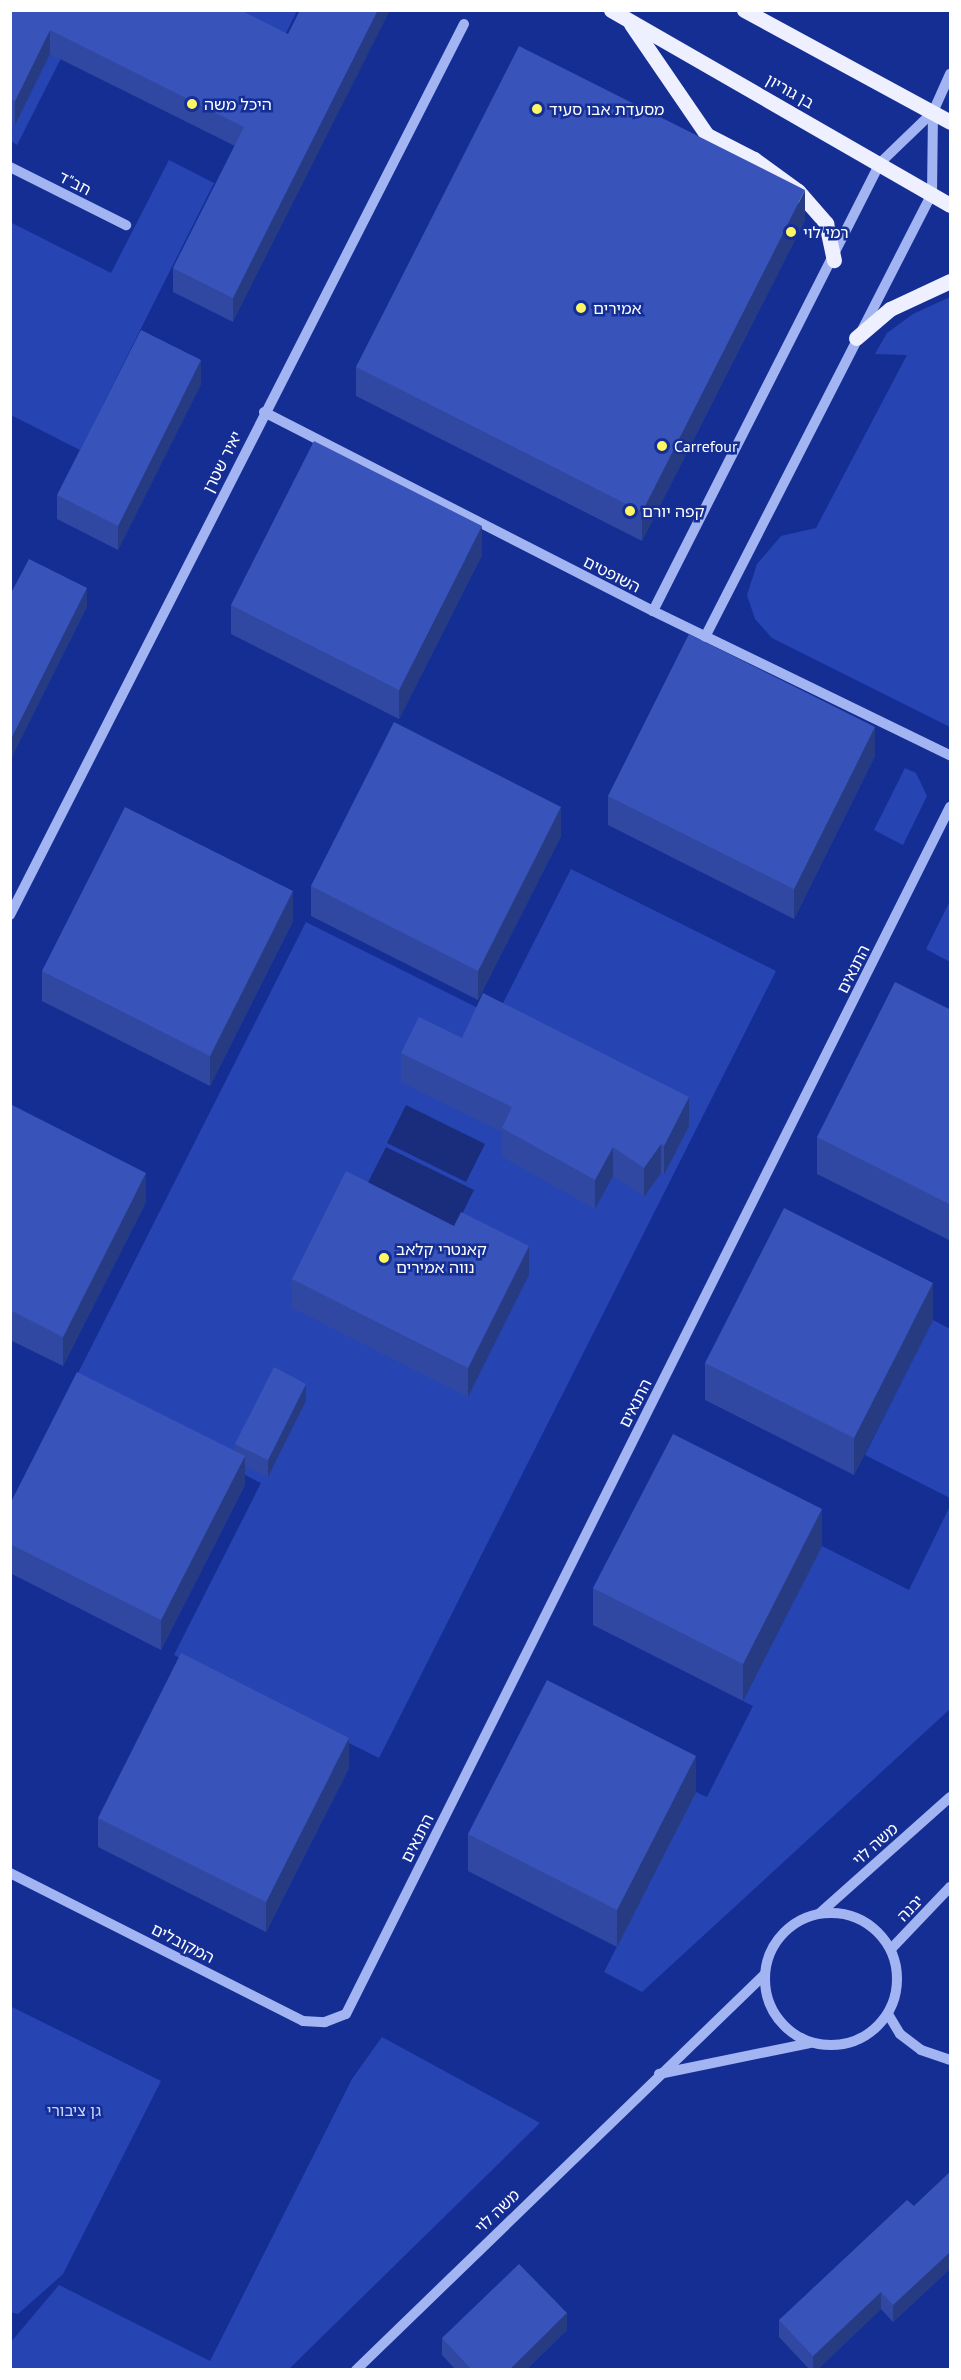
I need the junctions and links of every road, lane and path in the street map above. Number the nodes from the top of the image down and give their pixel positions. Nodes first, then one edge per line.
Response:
1 (611, 10) edge
2 (744, 10) edge
3 (627, 19) junction
4 (464, 24) dead end
5 (951, 74) edge
6 (933, 112) junction
7 (951, 122) edge
8 (880, 163) junction
9 (10, 167) edge
10 (932, 194) junction
11 (951, 205) edge
12 (126, 225) dead end
13 (834, 260) junction
14 (951, 282) edge
15 (856, 338) junction
16 (264, 412) junction
17 (653, 611) junction
18 (705, 637) junction
19 (951, 755) edge
20 (951, 807) edge
21 (10, 915) edge
22 (951, 1797) edge
23 (10, 1873) edge
24 (951, 1887) edge
25 (820, 1913) junction
26 (891, 1949) junction
27 (764, 1975) junction
28 (346, 2014) joint
29 (888, 2014) junction
30 (810, 2043) junction
31 (951, 2060) edge
32 (658, 2074) junction
33 (356, 2370) edge

1 - 3 main road, בן גוריון
2 - 6 main road
3 - 8 main road, בן גוריון
3 - 13 main road
4 - 16 street, יאיר שטרן
5 - 6 street
6 - 7 main road
6 - 8 street
6 - 10 street
8 - 10 main road, בן גוריון
8 - 13 street
9 - 12 street, חב"ד
10 - 11 main road, בן גוריון
10 - 15 street
13 - 17 street
14 - 15 main road
15 - 18 street
16 - 17 street, השופטים
16 - 21 street, יאיר שטרן
17 - 18 street, השופטים
18 - 19 street, השופטים
20 - 28 street, התנאים
22 - 25 street, משה לוי
23 - 28 street, המקובלים
24 - 26 street, יבנה
25 - 26 street
25 - 27 street
26 - 29 street
27 - 30 street
27 - 32 street, משה לוי
29 - 30 street
29 - 31 street
30 - 32 street
32 - 33 street, משה לוי

